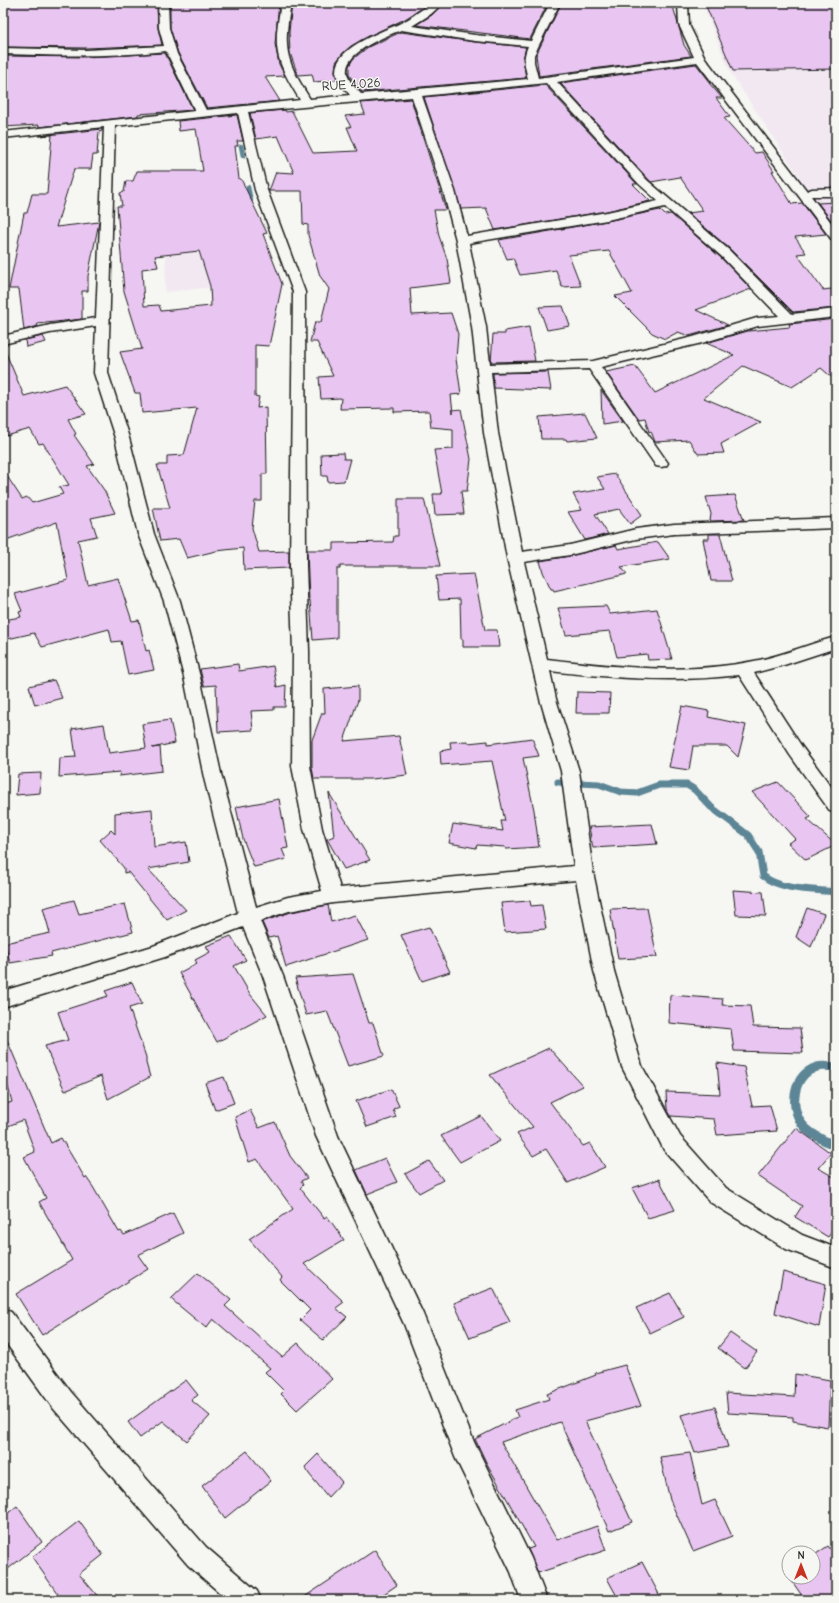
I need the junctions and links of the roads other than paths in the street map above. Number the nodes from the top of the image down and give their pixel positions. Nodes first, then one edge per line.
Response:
1 (163, 3) edge
2 (286, 3) edge
3 (438, 3) edge
4 (555, 3) edge
5 (683, 3) edge
6 (401, 27) junction
7 (534, 44) junction
8 (170, 48) junction
9 (3, 51) edge
10 (700, 59) junction
11 (549, 80) junction
12 (534, 82) junction
13 (416, 94) junction
14 (357, 97) junction
15 (307, 102) junction
16 (242, 108) junction
17 (202, 113) junction
18 (110, 123) junction
19 (3, 135) edge
20 (812, 192) dead end
21 (836, 192) edge
22 (667, 203) junction
23 (836, 237) edge
24 (462, 240) junction
25 (836, 313) edge
26 (788, 317) junction
27 (103, 321) junction
28 (5, 338) edge
29 (593, 365) junction
30 (484, 368) junction
31 (661, 464) dead end
32 (836, 523) edge
33 (515, 558) junction
34 (836, 642) edge
35 (540, 664) junction
36 (743, 669) junction
37 (836, 806) edge
38 (584, 872) junction
39 (333, 896) junction
40 (249, 917) junction
41 (3, 1000) edge
42 (836, 1258) edge
43 (3, 1320) edge
44 (248, 1600) edge
45 (534, 1600) edge

1 - 8 street
2 - 15 street
3 - 6 street
4 - 7 street
5 - 10 street
6 - 7 street
6 - 14 street
7 - 12 street
8 - 9 street
8 - 17 street
10 - 11 street, RUE 4.026
10 - 23 street
11 - 12 street, RUE 4.026
11 - 22 street
12 - 13 street, RUE 4.026
13 - 14 street, RUE 4.026
13 - 24 street
14 - 15 street, RUE 4.026
15 - 16 street, RUE 4.026
16 - 17 street, RUE 4.026
16 - 39 street
17 - 18 street, RUE 4.026
18 - 19 street, RUE 4.026
18 - 27 street
20 - 21 street
22 - 24 street
22 - 26 street
24 - 30 street
25 - 26 street
26 - 29 street
27 - 28 street
27 - 40 street
29 - 30 street
29 - 31 street
30 - 33 street
32 - 33 street
33 - 35 street
34 - 36 street
35 - 36 street
35 - 38 street
36 - 37 street
38 - 39 street
38 - 42 street
39 - 40 street
40 - 41 street
40 - 45 street
43 - 44 street

